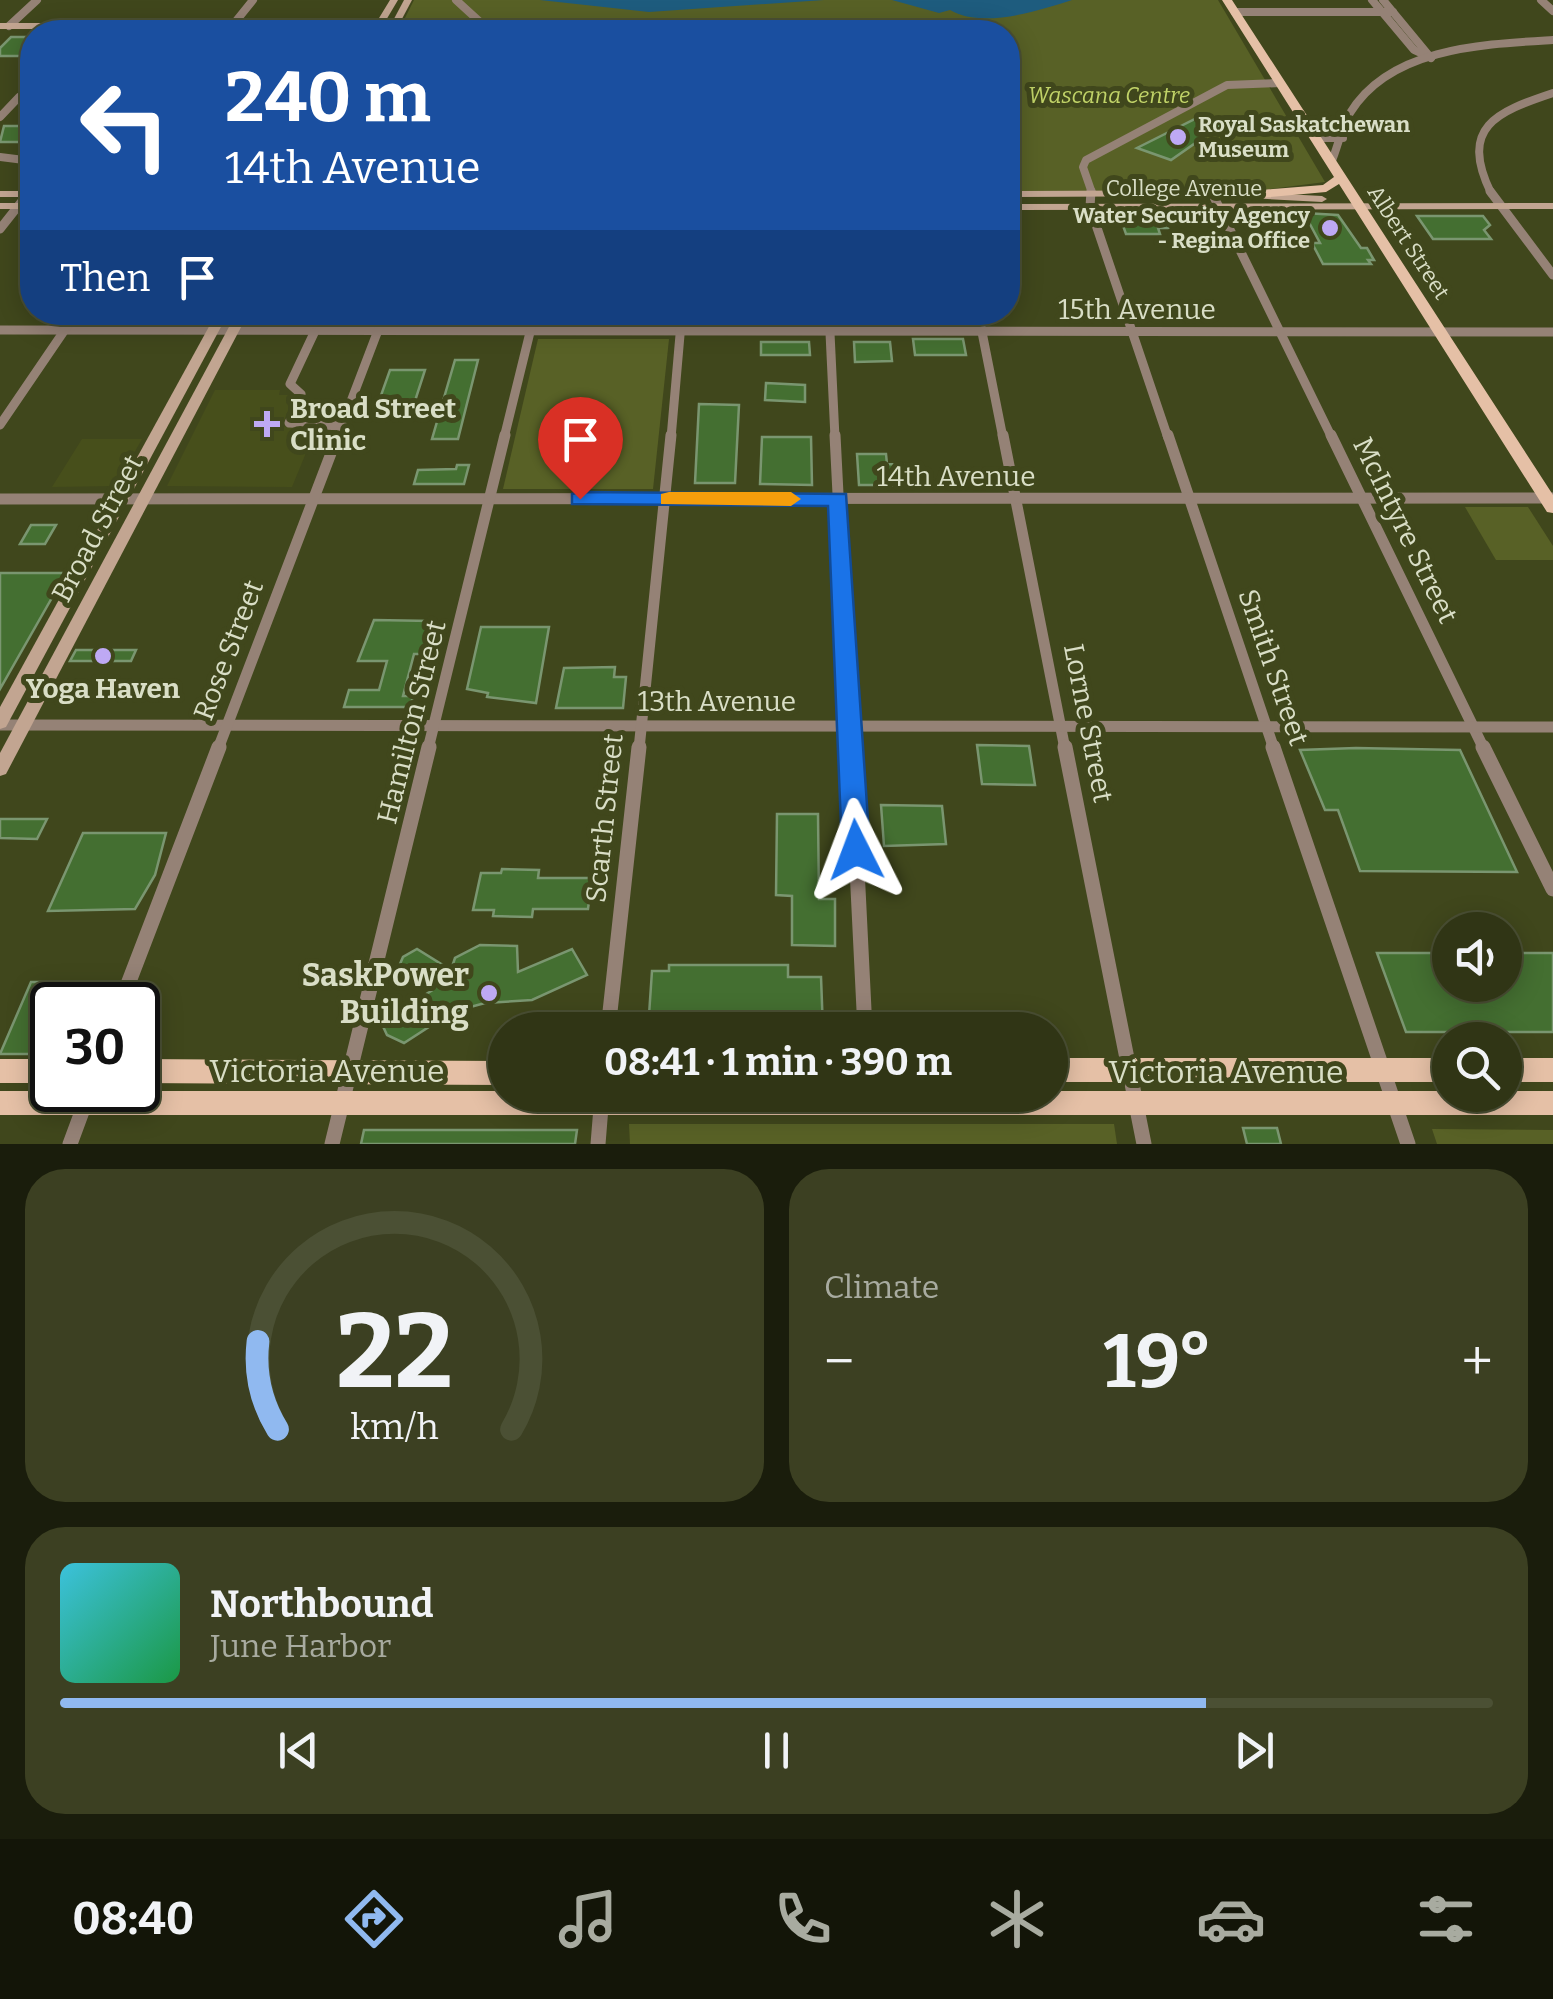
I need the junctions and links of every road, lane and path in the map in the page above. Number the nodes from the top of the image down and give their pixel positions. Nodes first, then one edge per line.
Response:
1 (37, 0) edge
2 (253, 0) edge
3 (456, 0) edge
4 (1282, 0) edge
5 (1372, 0) edge
6 (1383, 0) edge
7 (1541, 0) edge
8 (1232, 7) edge
9 (1553, 11) edge
10 (1290, 12) junction
11 (1382, 12) junction
12 (1393, 12) junction
13 (237, 20) edge
14 (474, 20) edge
15 (5, 26) edge
16 (1553, 40) edge
17 (1431, 58) junction
18 (1280, 82) junction
19 (1553, 93) edge
20 (20, 97) edge
21 (0, 118) edge
22 (1315, 138) junction
23 (1343, 138) junction
24 (1332, 163) junction
25 (1340, 178) junction
26 (1212, 193) junction
27 (1020, 194) edge
28 (1092, 194) junction
29 (1260, 194) junction
30 (1351, 194) junction
31 (0, 206) edge
32 (18, 206) joint
33 (1445, 206) junction
34 (1499, 206) junction
35 (1553, 206) edge
36 (1020, 207) edge
37 (1090, 207) junction
38 (1219, 208) junction
39 (1360, 208) junction
40 (0, 229) edge
41 (1553, 275) edge
42 (69, 325) edge
43 (216, 325) edge
44 (236, 325) edge
45 (380, 325) edge
46 (533, 325) edge
47 (681, 325) edge
48 (830, 325) edge
49 (981, 325) edge
50 (0, 330) edge
51 (64, 332) junction
52 (680, 332) junction
53 (830, 332) junction
54 (982, 332) junction
55 (1134, 332) junction
56 (1282, 332) junction
57 (1440, 332) junction
58 (1553, 332) edge
59 (212, 333) junction
60 (232, 333) junction
61 (314, 333) junction
62 (377, 333) junction
63 (531, 333) junction
64 (0, 425) edge
65 (340, 426) junction
66 (1016, 498) junction
67 (1190, 498) junction
68 (1363, 498) junction
69 (0, 499) edge
70 (122, 499) junction
71 (142, 499) junction
72 (312, 499) junction
73 (492, 499) junction
74 (666, 499) junction
75 (838, 499) junction
76 (1551, 502) edge
77 (0, 724) edge
78 (23, 726) junction
79 (226, 726) junction
80 (435, 726) junction
81 (639, 726) junction
82 (850, 726) junction
83 (1061, 726) junction
84 (1267, 726) junction
85 (1474, 726) junction
86 (1553, 726) edge
87 (0, 769) edge
88 (1553, 889) edge
89 (129, 982) edge
90 (610, 1012) edge
91 (864, 1012) edge
92 (1130, 1069) junction
93 (1068, 1070) edge
94 (1383, 1070) junction
95 (1432, 1070) edge
96 (1522, 1070) edge
97 (1553, 1070) edge
98 (0, 1072) edge
99 (30, 1072) edge
100 (160, 1072) edge
101 (488, 1073) edge
102 (350, 1074) junction
103 (160, 1099) edge
104 (488, 1101) edge
105 (30, 1102) edge
106 (1068, 1103) edge
107 (0, 1104) edge
108 (342, 1104) junction
109 (1138, 1104) junction
110 (1395, 1104) junction
111 (1553, 1104) edge
112 (82, 1112) edge
113 (600, 1112) edge
114 (70, 1144) edge
115 (332, 1144) edge
116 (598, 1144) edge
117 (1144, 1144) edge
118 (1408, 1144) edge

1 - 15 street
2 - 13 street
3 - 14 street
4 - 10 street
5 - 11 street
6 - 12 street
7 - 9 street
8 - 10 street
8 - 18 main road, Albert Street
10 - 11 street
11 - 12 street
11 - 17 street
12 - 17 street
16 - 17 street
17 - 23 street
18 - 22 main road, Albert Street
18 - 28 street
19 - 34 street
20 - 21 street
22 - 23 street
22 - 24 main road, Albert Street
23 - 24 street
24 - 25 main road, Albert Street
25 - 29 main road
25 - 30 main road, Albert Street
26 - 28 main road, College Avenue
26 - 29 main road, College Avenue
26 - 38 street, McIntyre Street
27 - 28 main road, College Avenue
28 - 37 street
29 - 39 main road, College Avenue
30 - 33 main road, College Avenue
30 - 39 main road, Albert Street
31 - 32 main road
32 - 40 street
33 - 34 main road, College Avenue
33 - 39 main road, College Avenue
34 - 35 main road, College Avenue
34 - 41 street
36 - 37 main road, College Avenue
37 - 38 main road, College Avenue
37 - 55 street, Smith Street
38 - 39 main road, College Avenue
38 - 56 street, McIntyre Street
39 - 57 main road, Albert Street
42 - 51 street
43 - 59 main road, Broad Street
44 - 60 main road, Broad Street
45 - 62 street, Rose Street
46 - 63 street, Hamilton Street
47 - 52 street, Scarth Street
48 - 53 street
49 - 54 street, Lorne Street
50 - 51 street, 15th Avenue
51 - 59 street, 15th Avenue
51 - 64 street
52 - 53 street, 15th Avenue
52 - 63 street, 15th Avenue
52 - 74 street, Scarth Street
53 - 54 street, 15th Avenue
53 - 75 street
54 - 55 street, 15th Avenue
54 - 66 street, Lorne Street
55 - 56 street, 15th Avenue
55 - 67 street, Smith Street
56 - 57 street, 15th Avenue
56 - 68 street, McIntyre Street
57 - 58 street, 15th Avenue
57 - 76 main road, Albert Street
59 - 60 street, 15th Avenue
59 - 70 main road, Broad Street
60 - 61 street, 15th Avenue
60 - 71 main road, Broad Street
61 - 62 street, 15th Avenue
61 - 65 street
62 - 63 street, 15th Avenue
62 - 65 street, Rose Street
63 - 73 street, Hamilton Street
65 - 72 street, Rose Street
66 - 67 street, 14th Avenue
66 - 75 street, 14th Avenue
66 - 83 street, Lorne Street
67 - 68 street, 14th Avenue
67 - 84 street, Smith Street
68 - 76 street, 14th Avenue
68 - 85 street, McIntyre Street
69 - 70 street, 14th Avenue
70 - 71 street, 14th Avenue
70 - 77 main road, Broad Street
71 - 72 street, 14th Avenue
71 - 78 main road, Broad Street
72 - 73 street, 14th Avenue
72 - 79 street, Rose Street
73 - 74 street, 14th Avenue
73 - 80 street, Hamilton Street
74 - 75 street, 14th Avenue
74 - 81 street, Scarth Street
75 - 82 street
77 - 78 street, 13th Avenue
78 - 79 street, 13th Avenue
78 - 87 main road, Broad Street
79 - 80 street, 13th Avenue
79 - 89 street, Rose Street
80 - 81 street, 13th Avenue
80 - 102 street, Hamilton Street
81 - 82 street, 13th Avenue
81 - 90 street, Scarth Street
82 - 83 street, 13th Avenue
82 - 91 street
83 - 84 street, 13th Avenue
83 - 92 street, Lorne Street
84 - 85 street, 13th Avenue
84 - 94 street, Smith Street
85 - 86 street, 13th Avenue
85 - 88 street, McIntyre Street
92 - 93 main road, Victoria Avenue
92 - 94 main road, Victoria Avenue
92 - 109 street, Lorne Street
94 - 95 main road, Victoria Avenue
94 - 110 street, Smith Street
96 - 97 main road
98 - 99 main road
100 - 102 main road, Victoria Avenue
101 - 102 main road, Victoria Avenue
102 - 108 street, Hamilton Street
103 - 108 main road, Victoria Avenue
104 - 108 main road, Victoria Avenue
105 - 107 main road, Victoria Avenue
106 - 109 main road, Victoria Avenue
108 - 115 street, Hamilton Street
109 - 110 main road, Victoria Avenue
109 - 117 street, Lorne Street
110 - 111 main road, Victoria Avenue
110 - 118 street, Smith Street
112 - 114 street
113 - 116 street

